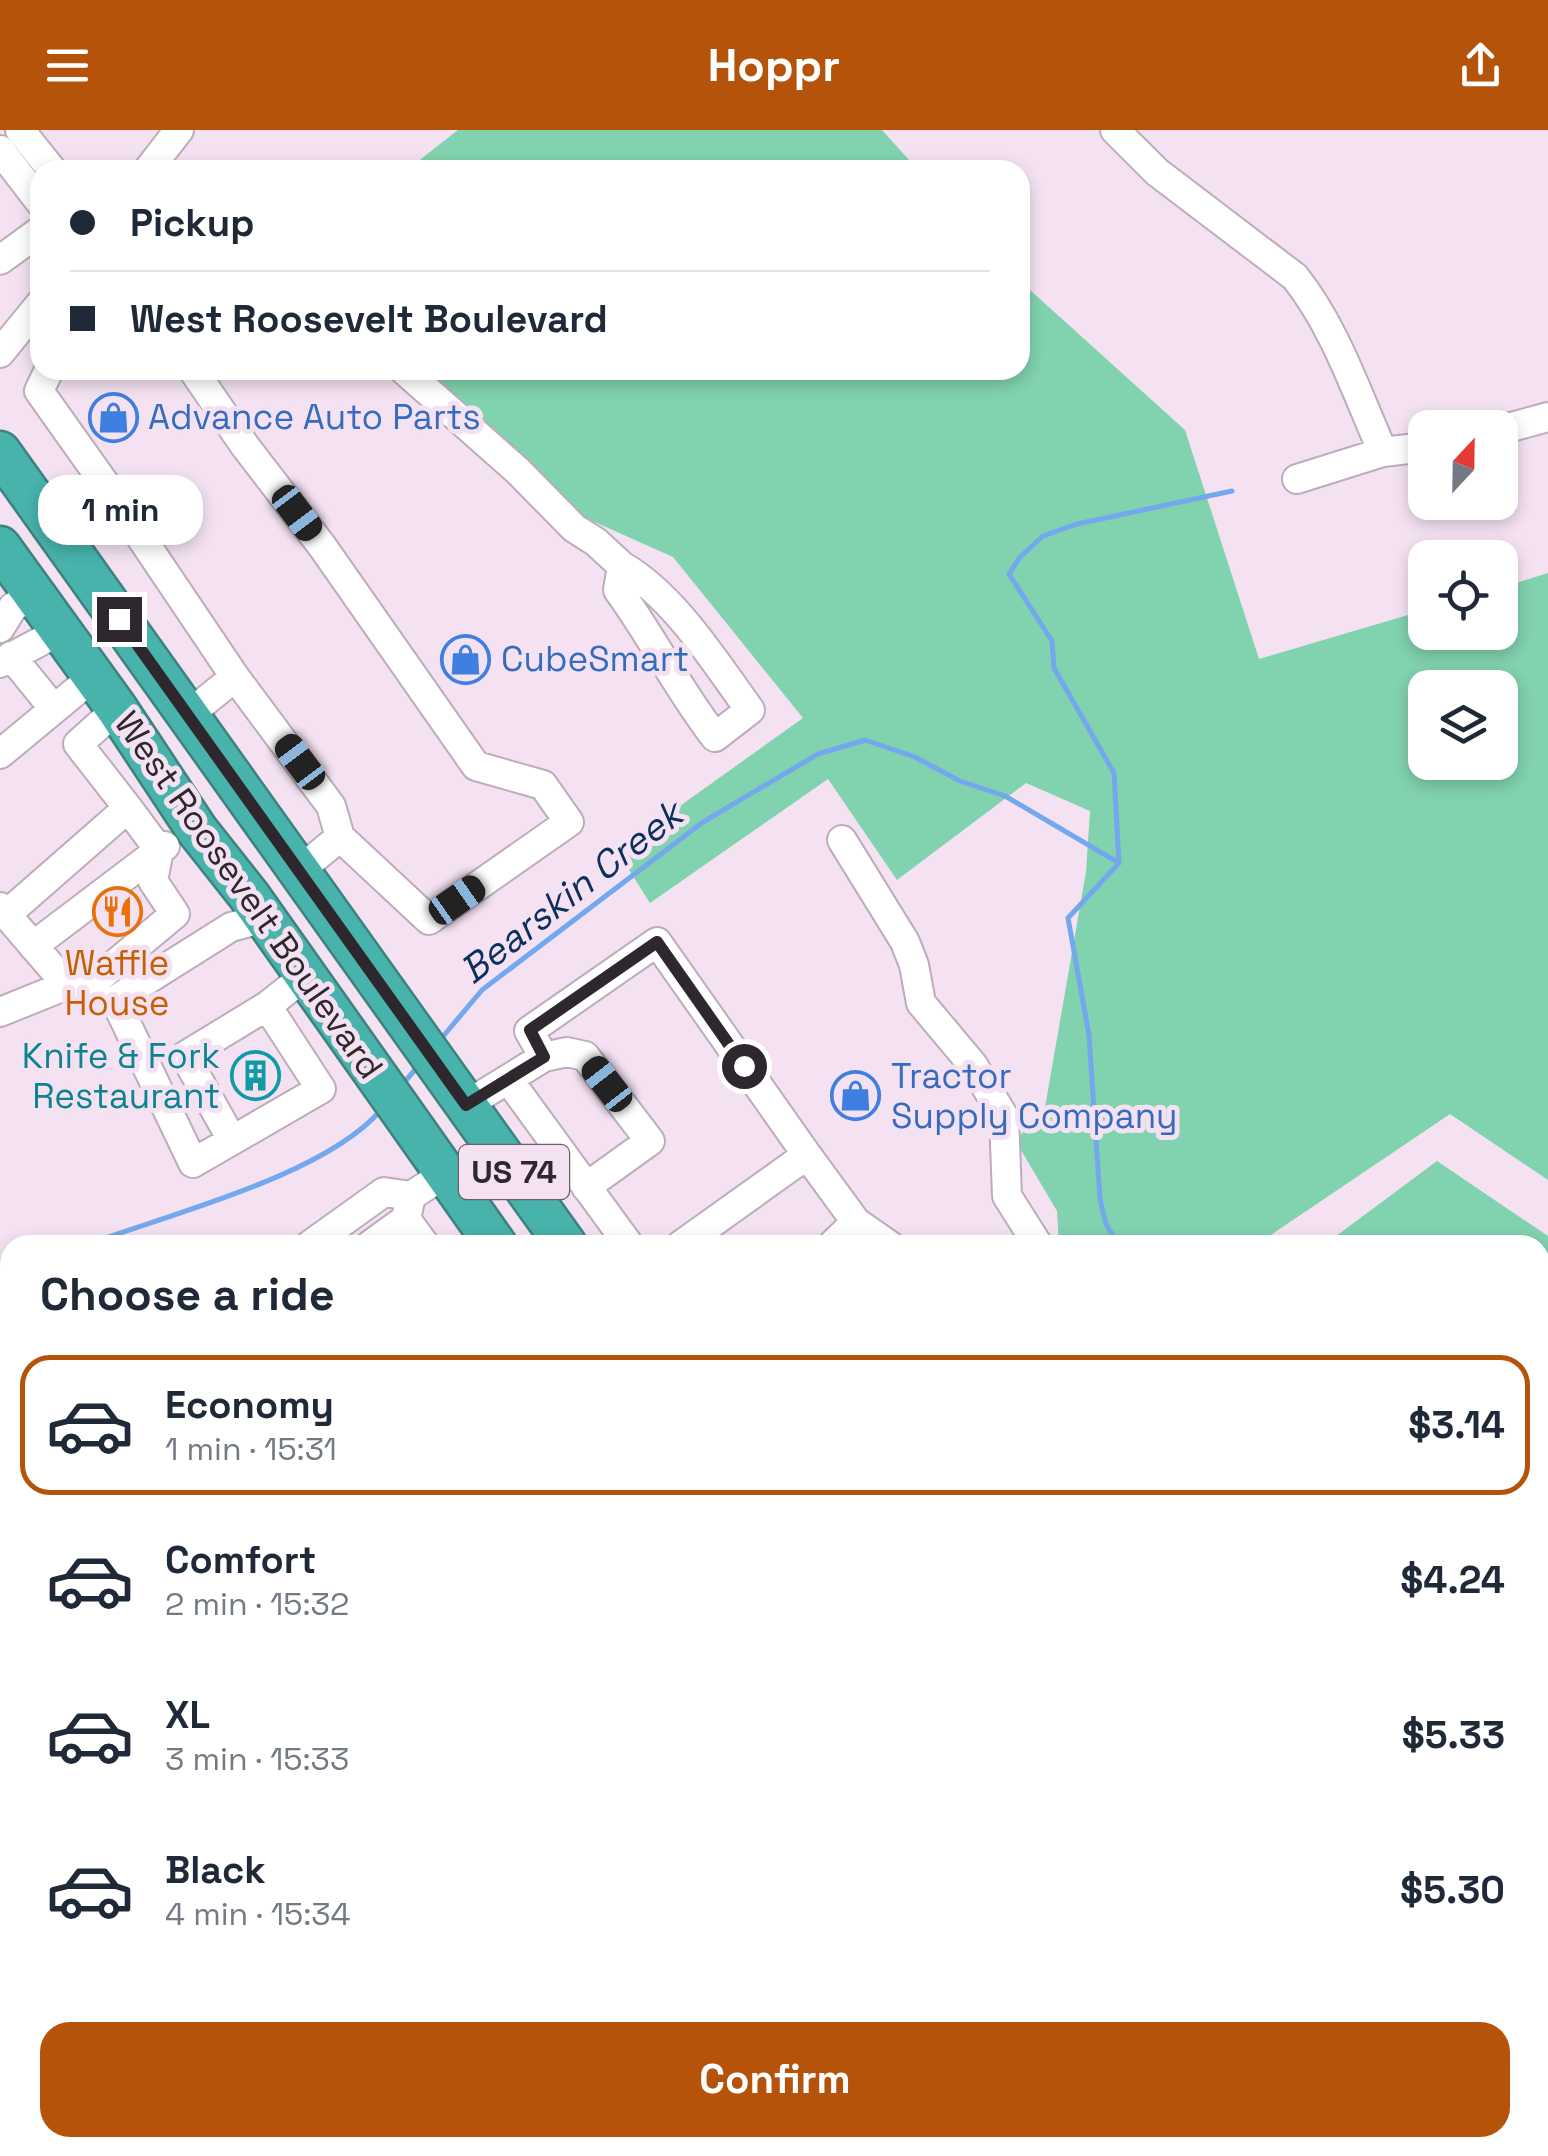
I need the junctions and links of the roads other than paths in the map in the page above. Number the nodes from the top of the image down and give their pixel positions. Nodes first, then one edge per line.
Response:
1 (20, 130) edge
2 (180, 130) edge
3 (1115, 130) edge
4 (3, 159) edge
5 (44, 160) edge
6 (156, 160) edge
7 (30, 190) edge
8 (30, 240) edge
9 (0, 260) edge
10 (30, 316) edge
11 (0, 353) edge
12 (44, 380) edge
13 (201, 380) edge
14 (415, 380) edge
15 (1548, 417) edge
16 (1518, 425) edge
17 (1408, 449) edge
18 (0, 452) edge
19 (1383, 452) junction
20 (1297, 479) dead end
21 (105, 484) junction
22 (50, 523) junction
23 (3, 558) edge
24 (622, 566) junction
25 (34, 594) junction
26 (0, 628) edge
27 (60, 631) junction
28 (6, 659) edge
29 (235, 676) junction
30 (105, 693) junction
31 (54, 709) junction
32 (188, 716) junction
33 (0, 754) edge
34 (128, 808) junction
35 (197, 830) junction
36 (340, 837) junction
37 (842, 840) dead end
38 (159, 850) junction
39 (300, 872) junction
40 (4, 910) edge
41 (248, 914) junction
42 (33, 946) junction
43 (76, 987) junction
44 (315, 989) junction
45 (115, 1000) junction
46 (267, 1006) junction
47 (0, 1012) edge
48 (544, 1057) junction
49 (508, 1079) junction
50 (464, 1102) junction
51 (232, 1140) junction
52 (808, 1155) junction
53 (441, 1167) junction
54 (586, 1186) junction
55 (409, 1208) junction
56 (859, 1234) edge
57 (324, 1235) edge
58 (381, 1235) edge
59 (421, 1235) edge
60 (484, 1235) edge
61 (559, 1235) edge
62 (622, 1235) edge
63 (697, 1235) edge
64 (1032, 1235) edge

1 - 5 street
2 - 6 street
3 - 19 street
4 - 7 street
8 - 9 street
10 - 11 street
12 - 21 street
13 - 36 street
14 - 24 street
15 - 16 street
17 - 19 street
18 - 22 highway, West Roosevelt Boulevard / US 74
19 - 20 street
21 - 22 street
21 - 29 street
22 - 32 highway, West Roosevelt Boulevard / US 74
23 - 25 highway, West Roosevelt Boulevard / US 74
24 - 24 street
25 - 26 street
25 - 27 highway, West Roosevelt Boulevard / US 74
27 - 28 street
27 - 30 highway, West Roosevelt Boulevard / US 74
28 - 31 street
29 - 32 street
29 - 36 street
30 - 31 street
30 - 34 street
30 - 35 highway, West Roosevelt Boulevard / US 74
31 - 33 street
32 - 39 highway, West Roosevelt Boulevard / US 74
34 - 38 street
34 - 40 street
35 - 38 street
35 - 41 highway, West Roosevelt Boulevard / US 74
36 - 39 street
37 - 64 street
38 - 42 street
38 - 43 street
39 - 50 highway, West Roosevelt Boulevard / US 74
40 - 42 street
41 - 44 highway, West Roosevelt Boulevard / US 74
41 - 45 street
42 - 43 street
43 - 45 street
43 - 47 street
44 - 46 street
44 - 53 highway, West Roosevelt Boulevard / US 74
45 - 51 street
46 - 51 street
46 - 51 street
48 - 49 street
48 - 52 street
48 - 54 street
49 - 50 street
49 - 54 street
50 - 61 highway, West Roosevelt Boulevard / US 74
52 - 56 street
52 - 63 street
53 - 55 street
53 - 60 highway, West Roosevelt Boulevard / US 74
54 - 62 street
55 - 57 street
55 - 58 street
55 - 59 street

